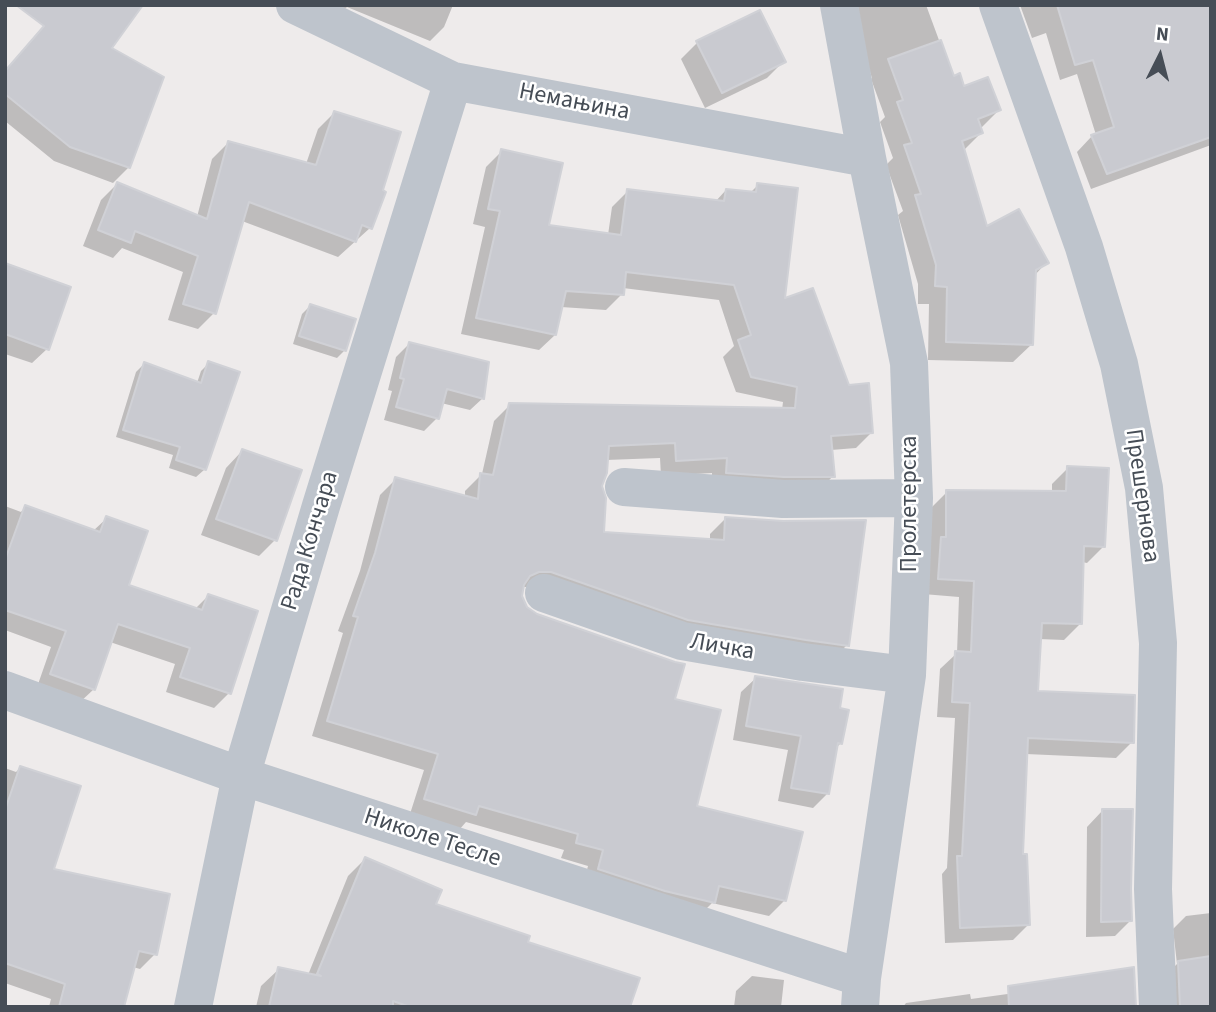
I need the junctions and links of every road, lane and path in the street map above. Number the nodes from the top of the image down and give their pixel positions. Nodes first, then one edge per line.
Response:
1 (295, 5) edge
2 (839, 5) edge
3 (998, 5) edge
4 (453, 80) junction
5 (867, 158) junction
6 (624, 487) dead end
7 (914, 498) junction
8 (544, 593) dead end
9 (907, 675) junction
10 (5, 690) edge
11 (241, 776) junction
12 (861, 993) edge
13 (193, 1007) edge
14 (1158, 1007) edge

1 - 4 street, Немањина
2 - 5 street, Пролетерска
3 - 14 street, Прешернова
4 - 5 street, Немањина
4 - 11 street, Рада Кончара
5 - 7 street, Пролетерска
6 - 7 street
7 - 9 street, Пролетерска
8 - 9 street, Личка
9 - 12 street, Пролетерска
10 - 11 street, Николе Тесле
11 - 12 street, Николе Тесле
11 - 13 street, Рада Кончара

